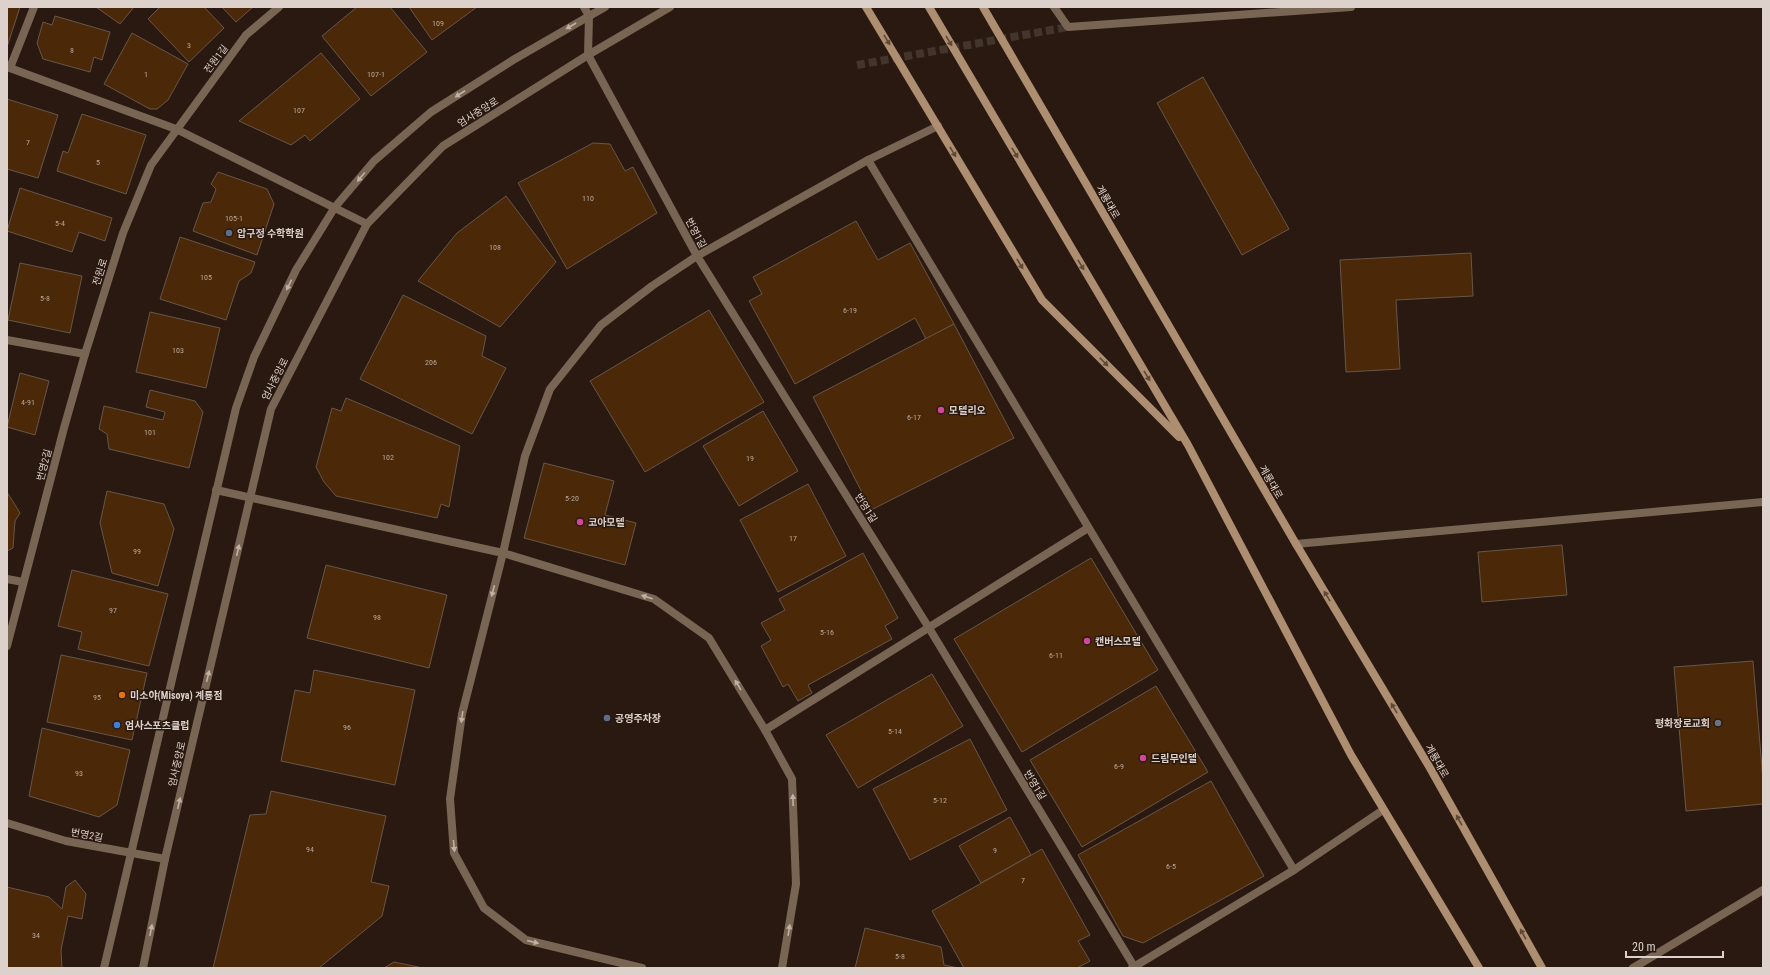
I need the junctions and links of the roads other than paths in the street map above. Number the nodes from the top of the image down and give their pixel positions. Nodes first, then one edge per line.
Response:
1 (34, 7) edge
2 (279, 7) edge
3 (584, 7) edge
4 (605, 7) edge
5 (670, 7) edge
6 (866, 7) edge
7 (929, 7) edge
8 (983, 7) edge
9 (1054, 7) edge
10 (1351, 7) edge
11 (589, 16) junction
12 (588, 55) junction
13 (9, 67) edge
14 (938, 126) junction
15 (176, 129) junction
16 (868, 160) junction
17 (335, 207) junction
18 (367, 224) junction
19 (698, 256) junction
20 (7, 340) edge
21 (85, 354) junction
22 (1188, 445) junction
23 (216, 490) junction
24 (250, 498) junction
25 (1763, 502) edge
26 (1088, 528) junction
27 (1296, 544) junction
28 (503, 553) junction
29 (7, 579) edge
30 (23, 582) junction
31 (929, 628) junction
32 (7, 646) edge
33 (765, 730) junction
34 (1383, 810) junction
35 (7, 823) edge
36 (131, 853) junction
37 (165, 859) junction
38 (1294, 870) junction
39 (1763, 890) edge
40 (104, 968) edge
41 (143, 968) edge
42 (642, 968) edge
43 (782, 968) edge
44 (1133, 968) edge
45 (1479, 968) edge
46 (1542, 968) edge
47 (1633, 968) edge

1 - 13 street
2 - 15 street, 전원1길
3 - 11 street
4 - 11 street
5 - 12 street, 엄사중앙로
6 -> 14 street
7 -> 22 street
8 - 27 street, 계룡대로
9 - 10 street
11 - 12 street
11 -> 17 street
12 - 18 street, 엄사중앙로
12 - 19 street, 번영1길
13 - 15 street
14 - 16 street
14 -> 22 street
15 - 17 street
15 - 21 street, 전원로
16 - 19 street
16 - 26 street
17 - 18 street
17 -> 23 street
18 - 24 street, 엄사중앙로
19 - 28 street
19 - 31 street, 번영1길
20 - 21 street
21 - 30 street, 번영2길
22 - 34 street
23 - 24 street
23 - 36 street
24 - 28 street
37 -> 24 street, 엄사중앙로
25 - 27 street
26 - 31 street
26 - 38 street
46 -> 27 street, 계룡대로
33 -> 28 street
28 -> 42 street
29 - 30 street
30 - 32 street, 번영2길
31 - 33 street
31 - 44 street, 번영1길
43 -> 33 street
34 - 38 street
34 - 45 street
35 - 36 street, 번영2길
36 - 37 street, 번영2길
36 - 40 street
41 -> 37 street, 엄사중앙로
38 - 44 street
39 - 47 street

